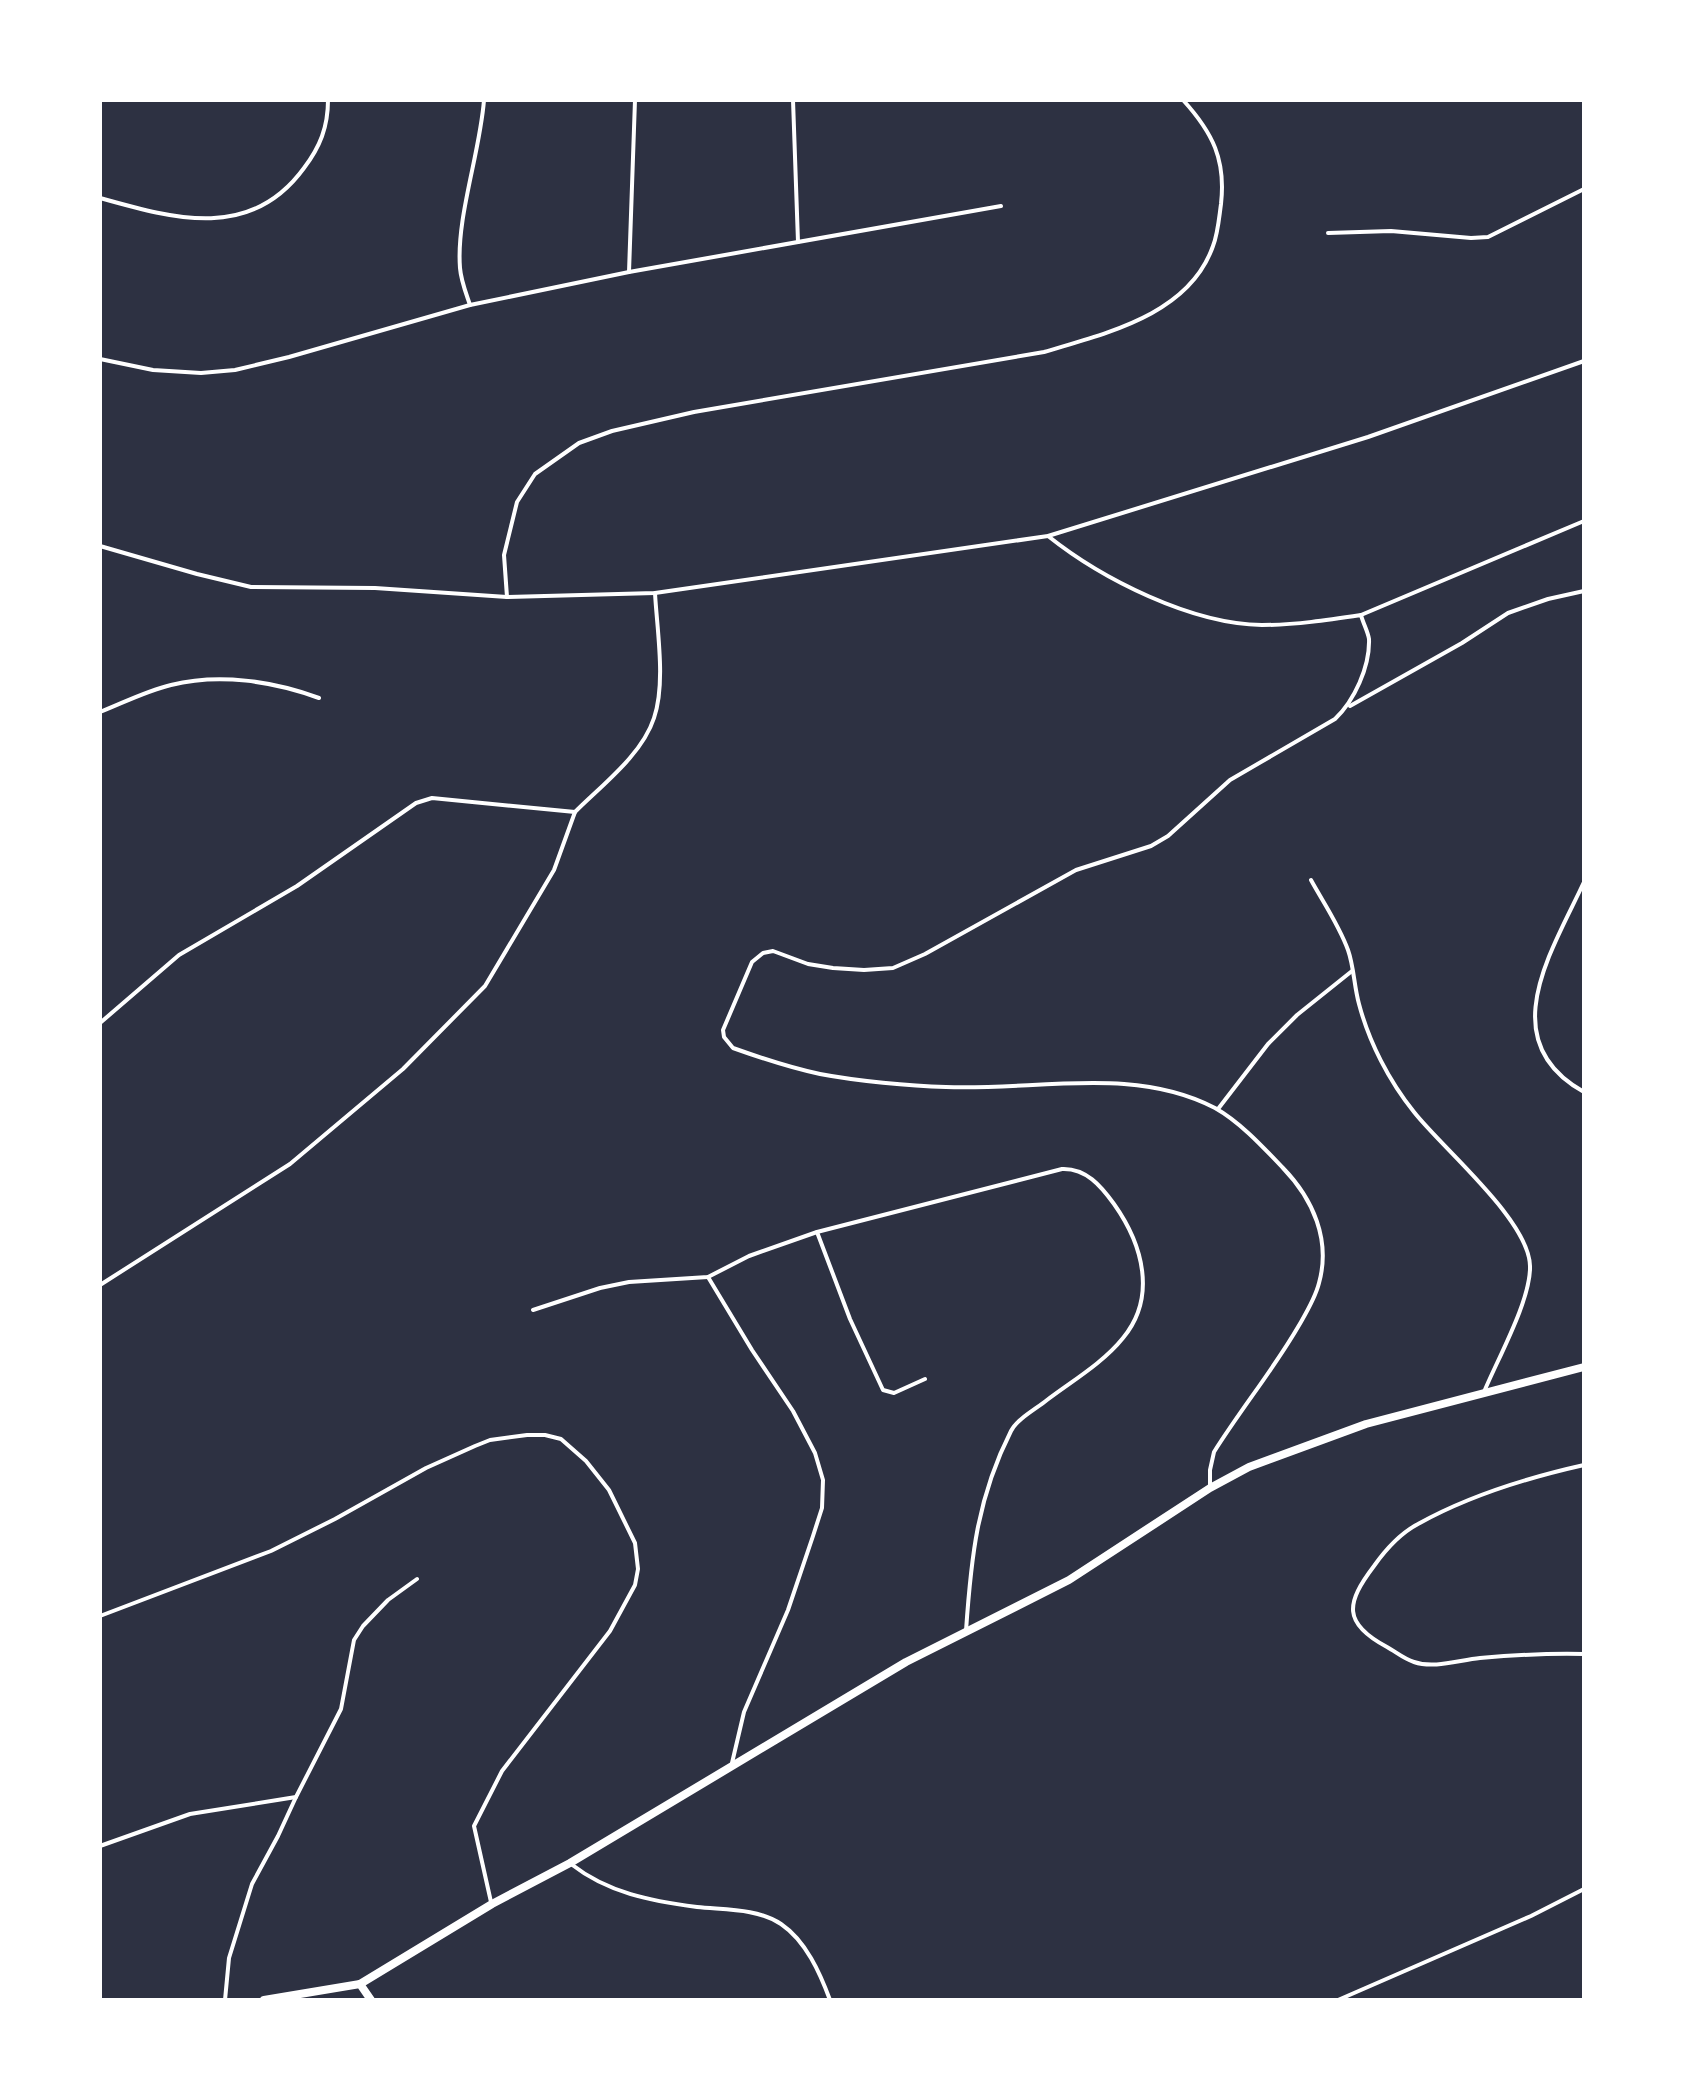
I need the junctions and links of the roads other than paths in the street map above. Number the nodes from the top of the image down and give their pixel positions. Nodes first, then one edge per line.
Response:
1 (328, 100) edge
2 (484, 100) edge
3 (635, 100) edge
4 (793, 100) edge
5 (1183, 100) edge
6 (1584, 189) edge
7 (100, 198) edge
8 (1001, 206) dead end
9 (1328, 233) dead end
10 (798, 242) junction
11 (629, 272) junction
12 (470, 305) junction
13 (100, 359) edge
14 (1584, 361) edge
15 (1584, 521) edge
16 (1048, 536) junction
17 (100, 546) edge
18 (1584, 591) edge
19 (655, 593) junction
20 (507, 597) junction
21 (1361, 615) junction
22 (319, 698) dead end
23 (1348, 707) junction
24 (100, 712) edge
25 (575, 812) junction
26 (1311, 880) dead end
27 (1584, 882) edge
28 (1352, 971) junction
29 (100, 1023) edge
30 (1584, 1092) edge
31 (1217, 1110) junction
32 (817, 1232) junction
33 (708, 1277) junction
34 (100, 1285) edge
35 (533, 1310) dead end
36 (1584, 1367) edge
37 (925, 1379) dead end
38 (1484, 1392) junction
39 (1584, 1465) edge
40 (1210, 1488) junction
41 (417, 1579) dead end
42 (100, 1616) edge
43 (966, 1633) junction
44 (1584, 1654) edge
45 (731, 1766) junction
46 (296, 1797) junction
47 (100, 1846) edge
48 (570, 1863) junction
49 (1584, 1889) edge
50 (492, 1904) junction
51 (360, 1984) junction
52 (225, 2000) edge
53 (264, 2000) edge
54 (371, 2000) edge
55 (830, 2000) edge
56 (1338, 2000) edge

1 - 7 lane
2 - 12 lane
3 - 11 lane
4 - 10 lane
5 - 20 lane
6 - 9 lane
8 - 10 lane
10 - 11 lane
11 - 12 lane
12 - 13 lane
14 - 16 lane
15 - 21 lane
16 - 19 lane
16 - 21 lane
17 - 20 lane
18 - 23 lane
19 - 20 lane
19 - 25 lane
21 - 23 lane
22 - 24 lane
23 - 31 lane
25 - 29 lane
25 - 34 lane
26 - 28 lane
27 - 30 lane
28 - 31 lane
28 - 38 lane
31 - 40 lane
32 - 33 lane
32 - 37 lane
32 - 43 lane
33 - 35 lane
33 - 45 lane
36 - 38 street
38 - 40 street
39 - 44 lane
40 - 43 street
41 - 46 lane
42 - 50 lane
43 - 45 street
45 - 48 street
46 - 47 lane
46 - 52 lane
48 - 50 street
48 - 55 lane
49 - 56 lane
50 - 51 street
51 - 53 street
51 - 54 street

